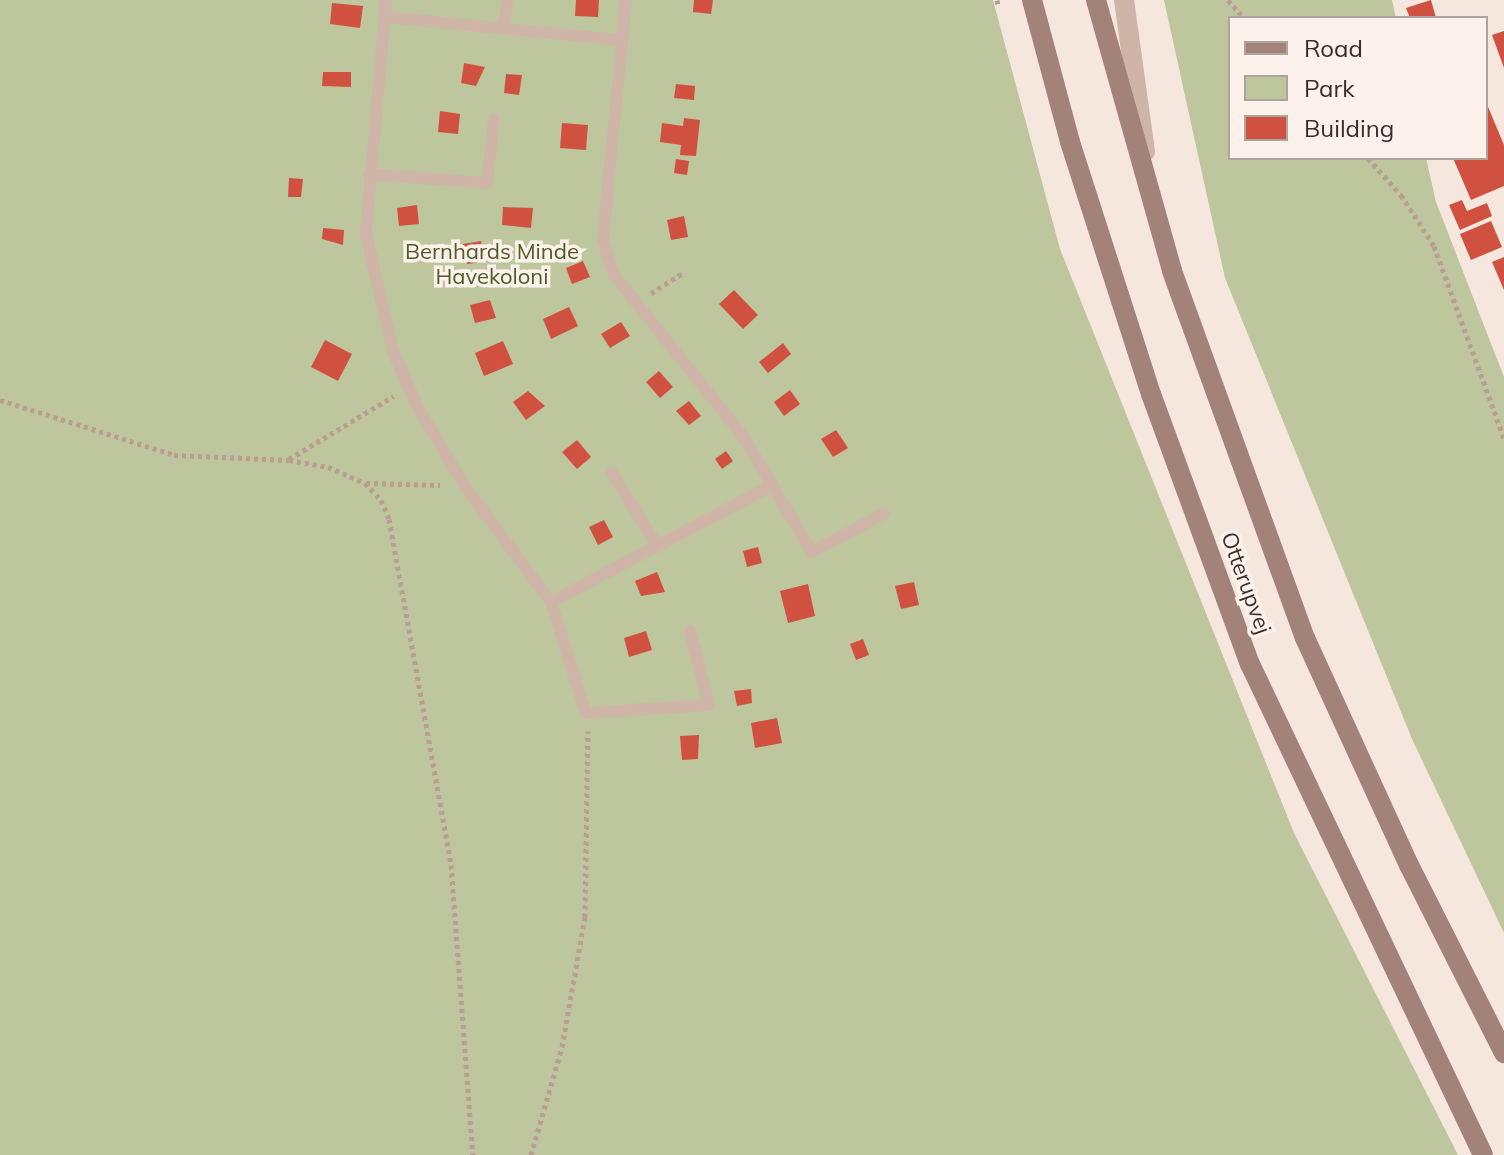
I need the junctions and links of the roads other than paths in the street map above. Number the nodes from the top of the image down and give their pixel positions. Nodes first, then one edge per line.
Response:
1 (386, 0) edge
2 (507, 0) edge
3 (626, 0) edge
4 (1032, 0) edge
5 (1096, 0) edge
6 (1124, 0) edge
7 (385, 17) junction
8 (504, 26) junction
9 (621, 40) junction
10 (494, 119) dead end
11 (369, 174) junction
12 (1150, 196) junction
13 (612, 473) dead end
14 (773, 485) junction
15 (883, 514) dead end
16 (658, 547) junction
17 (551, 602) junction
18 (690, 631) dead end
19 (1504, 1053) edge
20 (1483, 1155) edge

1 - 7 lane
2 - 8 lane
3 - 9 lane
4 - 20 main road, Otterupvej
5 - 12 main road, Otterupvej
6 - 12 street
7 - 8 lane
7 - 11 lane
8 - 9 lane
9 - 14 lane
10 - 11 lane
11 - 17 lane
12 - 19 main road, Otterupvej
13 - 16 lane
14 - 15 lane
14 - 16 lane
16 - 17 lane
17 - 18 lane

